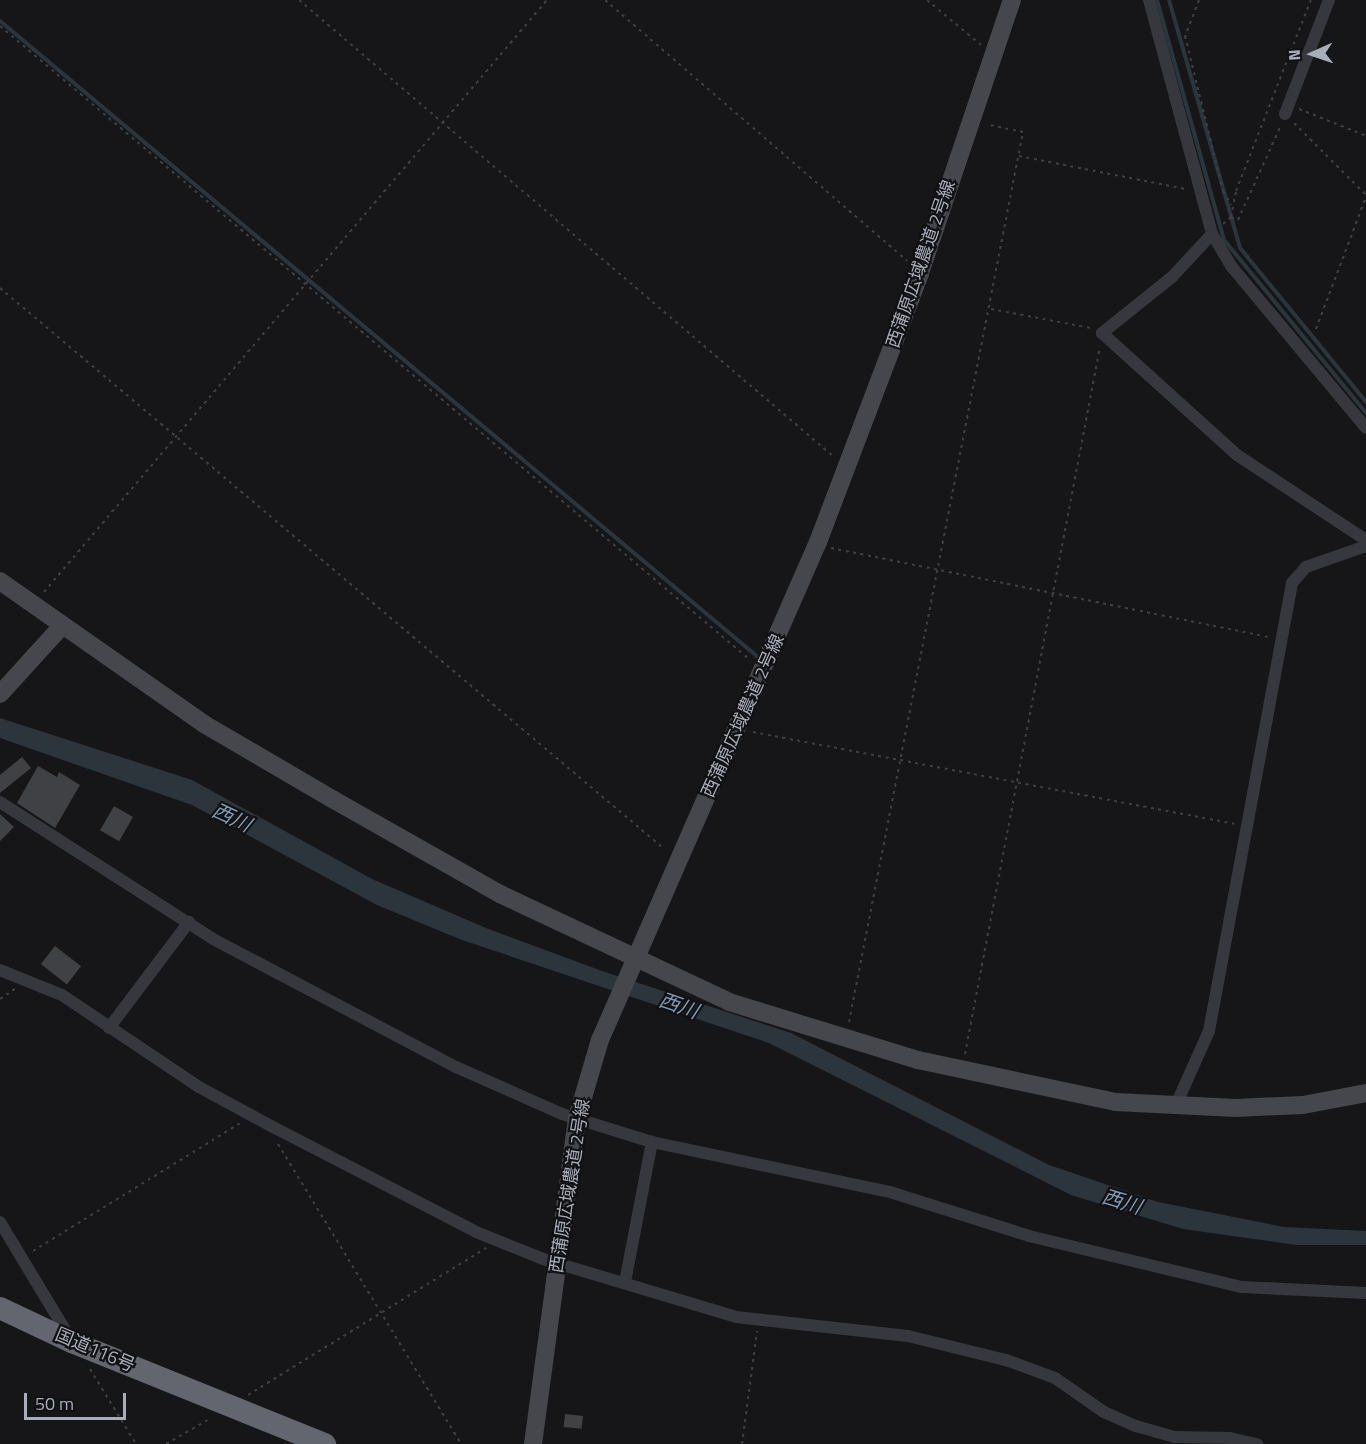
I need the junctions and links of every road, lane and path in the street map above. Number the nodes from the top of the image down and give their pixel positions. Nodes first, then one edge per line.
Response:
1 (299, 0) edge
2 (547, 0) edge
3 (605, 0) edge
4 (927, 0) edge
5 (1012, 0) edge
6 (1149, 0) edge
7 (1199, 0) edge
8 (1311, 0) edge
9 (1329, 0) edge
10 (0, 26) edge
11 (992, 54) junction
12 (1287, 110) junction
13 (443, 123) junction
14 (988, 125) dead end
15 (1366, 136) edge
16 (1019, 156) junction
17 (1201, 191) junction
18 (1366, 196) edge
19 (1231, 205) junction
20 (1231, 216) junction
21 (1212, 234) junction
22 (920, 273) junction
23 (306, 284) junction
24 (0, 288) edge
25 (990, 308) junction
26 (1316, 329) dead end
27 (1102, 333) junction
28 (1366, 428) edge
29 (176, 436) junction
30 (846, 468) junction
31 (1366, 540) edge
32 (818, 542) junction
33 (1366, 546) edge
34 (938, 571) junction
35 (0, 582) edge
36 (1054, 594) junction
37 (32, 606) junction
38 (61, 627) junction
39 (1281, 639) junction
40 (763, 671) junction
41 (0, 694) edge
42 (736, 727) junction
43 (900, 760) junction
44 (1017, 783) junction
45 (0, 802) edge
46 (1245, 827) junction
47 (662, 848) dead end
48 (189, 922) junction
49 (633, 963) junction
50 (0, 970) edge
51 (109, 1028) junction
52 (844, 1039) junction
53 (962, 1069) junction
54 (1366, 1093) edge
55 (1175, 1107) junction
56 (251, 1114) junction
57 (577, 1118) junction
58 (273, 1127) junction
59 (652, 1142) junction
60 (0, 1222) edge
61 (496, 1240) junction
62 (22, 1258) junction
63 (557, 1262) junction
64 (625, 1282) junction
65 (1366, 1293) edge
66 (0, 1308) edge
67 (384, 1313) junction
68 (759, 1319) junction
69 (72, 1342) junction
70 (232, 1406) junction
71 (136, 1444) edge
72 (166, 1444) edge
73 (325, 1444) edge
74 (461, 1444) edge
75 (533, 1444) edge
76 (742, 1444) edge
77 (1257, 1444) edge

1 - 13 path
2 - 13 path
3 - 22 path
4 - 11 path
5 - 11 street, 西蒲原広域農道 2号線
6 - 17 street
7 - 19 path
8 - 19 path
9 - 12 street
10 - 23 path
11 - 22 street, 西蒲原広域農道 2号線
12 - 15 path
12 - 18 path
12 - 20 path
13 - 23 path
13 - 30 path
14 - 16 path
16 - 17 path
16 - 25 path
17 - 21 street
18 - 26 path
19 - 20 path
20 - 21 path
21 - 27 street
21 - 28 street
22 - 30 street, 西蒲原広域農道 2号線
23 - 29 path
23 - 40 path
24 - 29 path
25 - 27 path
25 - 34 path
27 - 31 street
27 - 36 path
29 - 37 path
29 - 47 path
30 - 32 street, 西蒲原広域農道 2号線
32 - 34 path
32 - 40 street, 西蒲原広域農道 2号線
33 - 39 street
34 - 36 path
34 - 43 path
35 - 37 street
36 - 39 path
36 - 44 path
37 - 38 street
38 - 41 street
38 - 49 street
39 - 46 street
40 - 42 street, 西蒲原広域農道 2号線
42 - 43 path
42 - 49 street, 西蒲原広域農道 2号線
43 - 44 path
43 - 52 path
44 - 46 path
44 - 53 path
45 - 48 street
46 - 55 street
48 - 51 street
48 - 57 street
49 - 52 street
49 - 57 street, 西蒲原広域農道 2号線
50 - 51 street
51 - 56 street
52 - 53 street
53 - 55 street
54 - 55 street
56 - 58 street
56 - 62 path
57 - 59 street
57 - 63 street, 西蒲原広域農道 2号線
58 - 61 street
58 - 67 path
59 - 64 street
59 - 65 street
60 - 62 street
61 - 63 street
61 - 67 path
62 - 69 street
63 - 64 street
63 - 75 street, 西蒲原広域農道 2号線
64 - 68 street
66 - 69 highway, 国道116号
67 - 70 path
67 - 74 path
68 - 76 path
68 - 77 street
69 - 70 highway, 国道116号
69 - 71 path
70 - 72 path
70 - 73 highway, 国道116号

